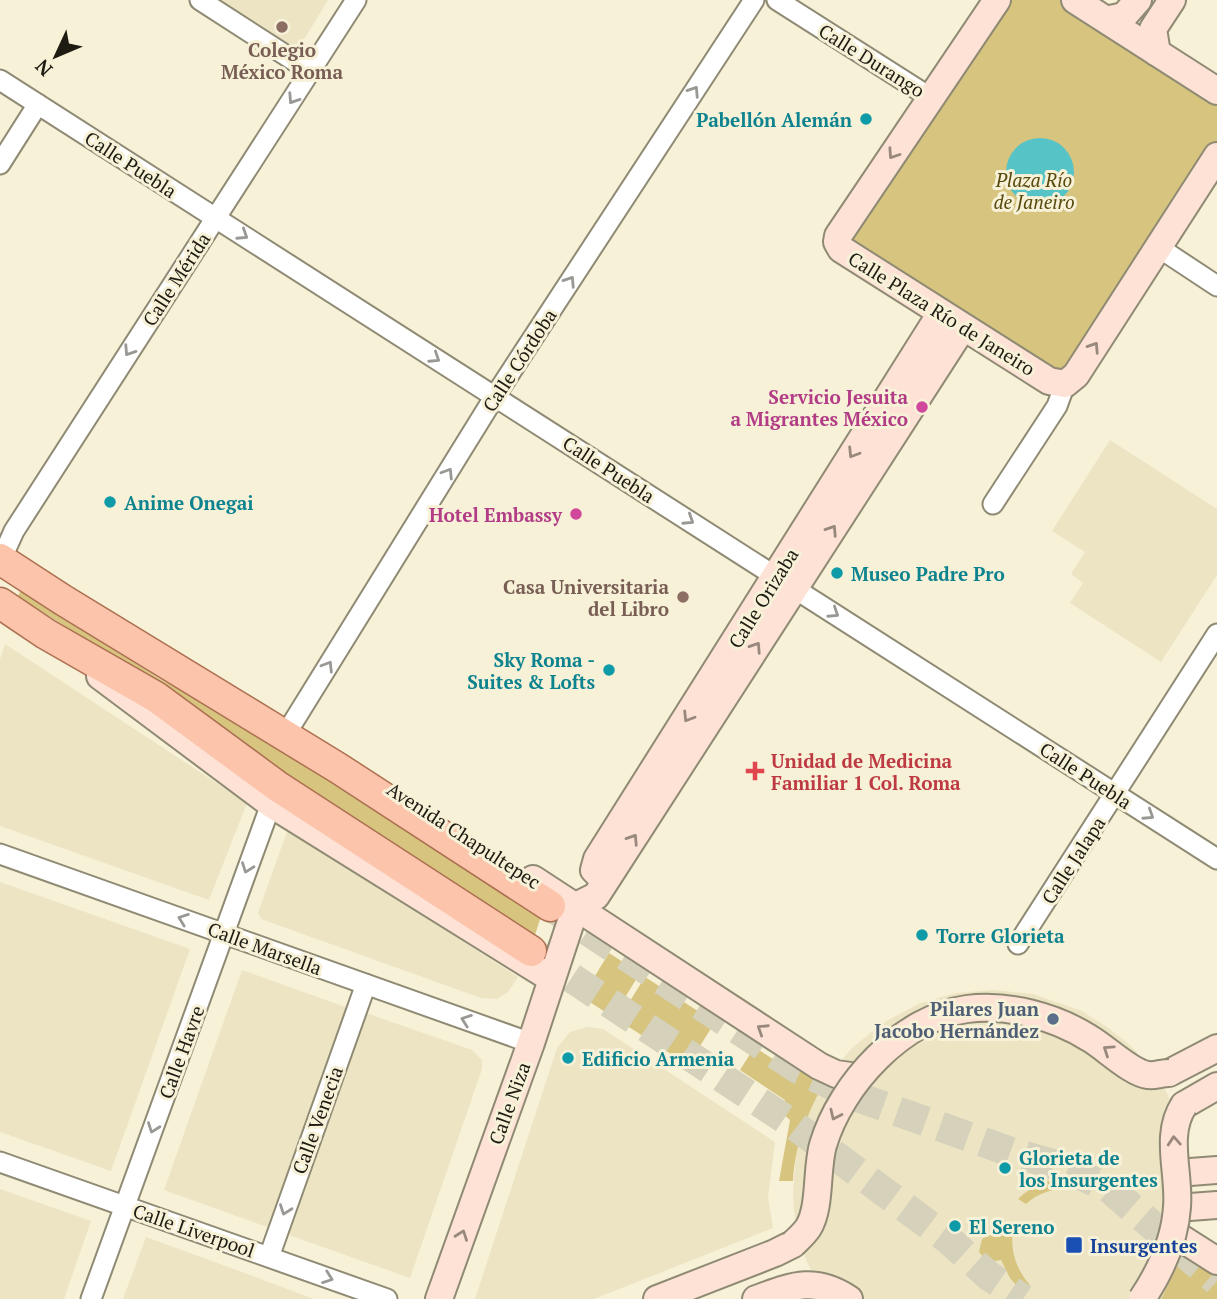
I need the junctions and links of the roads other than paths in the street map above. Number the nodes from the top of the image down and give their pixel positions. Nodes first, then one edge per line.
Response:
1 (200, 0) edge
2 (356, 0) edge
3 (754, 0) edge
4 (777, 0) edge
5 (997, 0) edge
6 (1075, 0) edge
7 (1138, 0) edge
8 (1172, 0) edge
9 (1105, 20) junction
10 (1157, 52) junction
11 (310, 71) junction
12 (0, 80) edge
13 (1217, 91) edge
14 (931, 98) junction
15 (38, 104) junction
16 (1217, 156) edge
17 (0, 164) edge
18 (215, 217) junction
19 (1158, 247) junction
20 (1217, 286) edge
21 (952, 320) junction
22 (1065, 384) junction
23 (495, 396) junction
24 (993, 504) dead end
25 (0, 560) edge
26 (785, 581) junction
27 (63, 600) junction
28 (0, 603) edge
29 (46, 634) junction
30 (1217, 634) edge
31 (292, 724) junction
32 (1116, 794) junction
33 (271, 804) junction
34 (0, 854) edge
35 (1217, 859) edge
36 (582, 898) junction
37 (224, 934) junction
38 (1018, 944) dead end
39 (531, 951) tunnel mouth
40 (552, 979) junction
41 (366, 984) junction
42 (531, 1043) junction
43 (1217, 1048) edge
44 (858, 1077) junction
45 (1217, 1086) edge
46 (0, 1162) edge
47 (1196, 1171) edge
48 (125, 1206) junction
49 (1190, 1219) edge
50 (269, 1257) junction
51 (1217, 1261) edge
52 (91, 1299) edge
53 (387, 1299) edge
54 (439, 1299) edge
55 (657, 1299) edge
56 (757, 1299) edge
57 (849, 1299) edge
58 (1142, 1299) edge

1 - 11 street
2 - 11 street, Calle Mérida
23 -> 3 street, Calle Córdoba
4 - 14 street, Calle Durango
5 - 14 main road, Calle Plaza Río de Janeiro
6 - 9 main road
7 - 9 main road
8 - 10 main road
9 - 10 main road
10 - 13 main road
11 -> 18 street, Calle Mérida
12 - 15 street, Calle Puebla
14 -> 21 main road, Calle Plaza Río de Janeiro
15 - 17 street
15 - 18 street, Calle Puebla
16 - 19 main road
18 -> 23 street, Calle Puebla
18 -> 25 street, Calle Mérida
19 - 20 street
22 -> 19 main road
21 - 22 main road, Calle Plaza Río de Janeiro
21 - 26 main road, Calle Orizaba
22 - 24 street
23 -> 26 street, Calle Puebla
31 -> 23 street, Calle Córdoba
25 - 27 main road, Avenida Chapultepec
26 -> 32 street, Calle Puebla
26 - 36 main road, Calle Orizaba
27 - 31 main road, Avenida Chapultepec
27 - 36 main road, Avenida Chapultepec
28 - 29 main road
29 - 33 main road
29 - 39 main road
30 - 32 street, Calle Jalapa
31 - 36 main road, Avenida Chapultepec
32 -> 35 street, Calle Puebla
32 - 38 street, Calle Jalapa
33 -> 37 street, Calle Havre
33 - 40 main road
37 -> 34 street, Calle Marsella
36 - 40 main road, Calle Niza
44 -> 36 main road, Avenida Chapultepec
37 - 41 street, Calle Marsella
37 -> 48 street, Calle Havre
40 - 42 main road, Calle Niza
42 -> 41 street, Calle Marsella
41 -> 50 street, Calle Venecia
54 -> 42 main road, Calle Niza
43 -> 44 main road, bridge
44 -> 55 main road, bridge
47 -> 45 main road, bridge
46 - 48 street, Calle Liverpool
47 - 49 main road, bridge
48 - 50 street, Calle Liverpool
48 - 52 street, Calle Havre
49 - 51 main road
49 - 58 main road, bridge
50 -> 53 street, Calle Liverpool
56 - 57 main road

